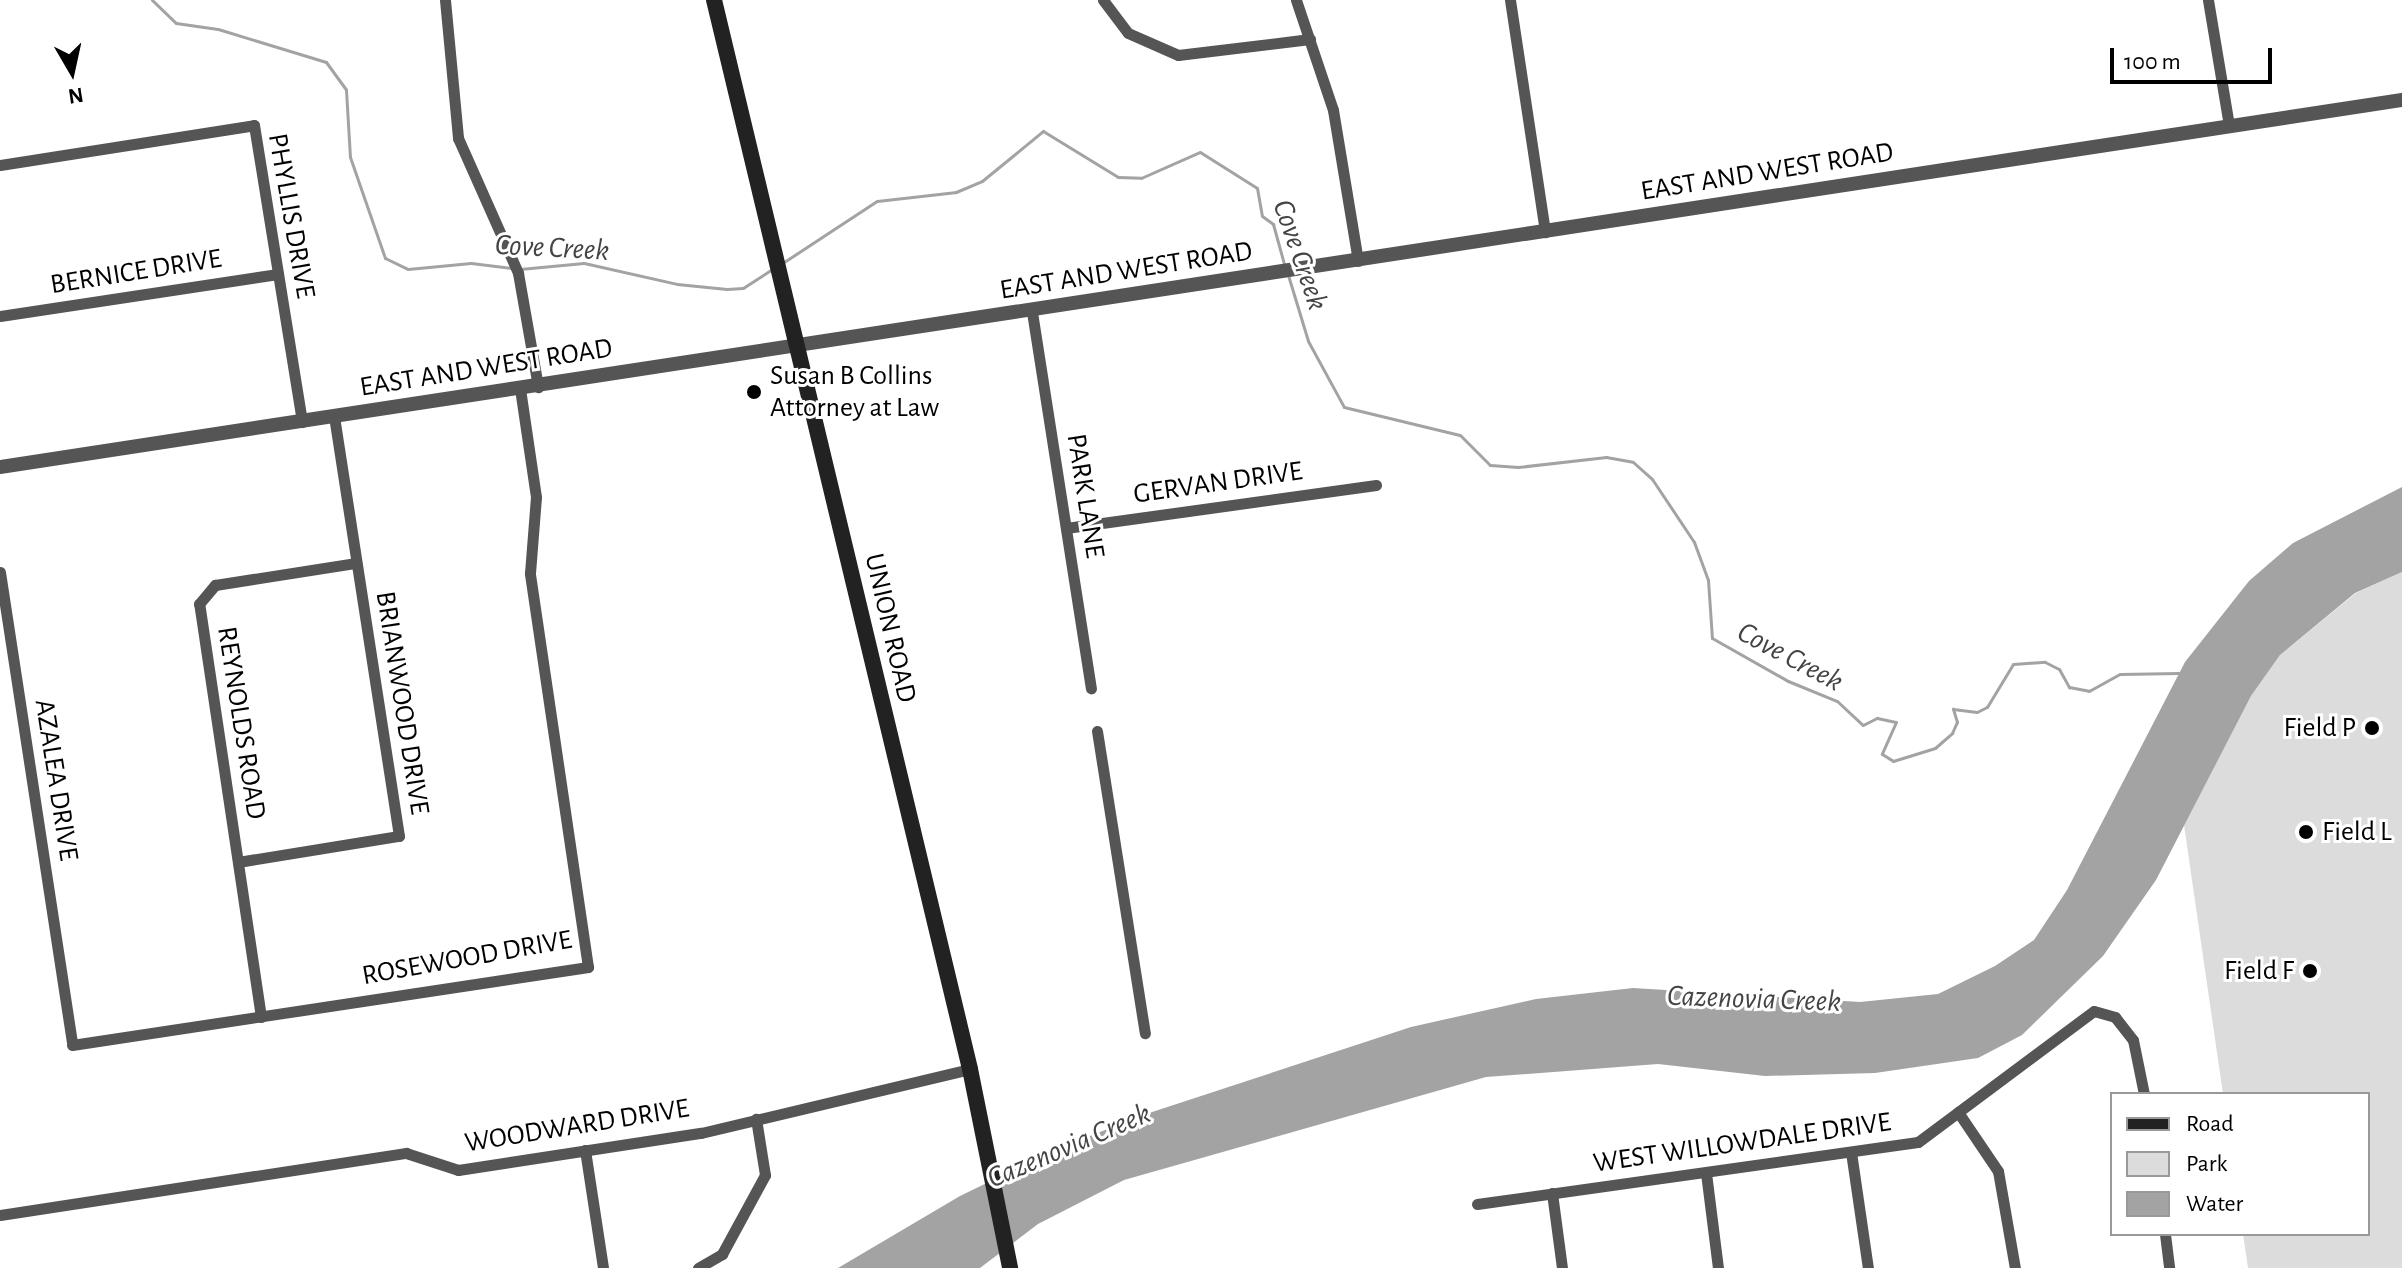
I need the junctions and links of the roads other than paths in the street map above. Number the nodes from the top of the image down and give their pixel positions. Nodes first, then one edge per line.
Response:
1 (445, 0) edge
2 (714, 0) edge
3 (1103, 0) edge
4 (1296, 0) edge
5 (1510, 0) edge
6 (2208, 0) edge
7 (1310, 39) junction
8 (2402, 100) edge
9 (2229, 126) junction
10 (0, 165) edge
11 (1545, 232) junction
12 (1358, 261) junction
13 (278, 274) junction
14 (1032, 312) junction
15 (0, 316) edge
16 (797, 347) junction
17 (538, 387) junction
18 (520, 389) junction
19 (334, 417) junction
20 (302, 422) junction
21 (0, 467) edge
22 (1376, 485) dead end
23 (1066, 528) junction
24 (356, 563) junction
25 (0, 572) edge
26 (1091, 688) dead end
27 (1097, 731) dead end
28 (238, 862) junction
29 (64, 995) joint
30 (261, 1017) junction
31 (1145, 1033) dead end
32 (970, 1069) junction
33 (2144, 1092) edge
34 (1958, 1112) junction
35 (756, 1119) junction
36 (585, 1150) junction
37 (1851, 1152) junction
38 (1706, 1173) junction
39 (1552, 1193) junction
40 (1477, 1204) dead end
41 (0, 1215) edge
42 (2165, 1236) edge
43 (603, 1268) edge
44 (698, 1268) edge
45 (1010, 1268) edge
46 (1562, 1268) edge
47 (1718, 1268) edge
48 (1868, 1268) edge
49 (2015, 1268) edge
50 (2169, 1268) edge

1 - 17 street
2 - 16 main road, UNION ROAD
3 - 7 street
4 - 7 street
5 - 11 street
6 - 9 street
7 - 12 street
8 - 9 street, EAST AND WEST ROAD
9 - 11 street, EAST AND WEST ROAD
10 - 13 street, PHYLLIS DRIVE
11 - 12 street, EAST AND WEST ROAD
12 - 14 street, EAST AND WEST ROAD
13 - 15 street, BERNICE DRIVE
13 - 20 street, PHYLLIS DRIVE
14 - 16 street, EAST AND WEST ROAD
14 - 23 street, PARK LANE
16 - 17 street, EAST AND WEST ROAD
16 - 32 main road, UNION ROAD
17 - 18 street, EAST AND WEST ROAD
18 - 19 street, EAST AND WEST ROAD
18 - 30 street, ROSEWOOD DRIVE
19 - 20 street, EAST AND WEST ROAD
19 - 24 street, BRIANWOOD DRIVE
20 - 21 street, EAST AND WEST ROAD
22 - 23 street, GERVAN DRIVE
23 - 26 street, PARK LANE
24 - 28 street, REYNOLDS ROAD
24 - 28 street, BRIANWOOD DRIVE
25 - 29 street, AZALEA DRIVE
27 - 31 street
28 - 30 street, REYNOLDS ROAD
29 - 30 street, ROSEWOOD DRIVE
32 - 35 street, WOODWARD DRIVE
32 - 45 main road, UNION ROAD
33 - 34 street, WEST WILLOWDALE DRIVE
34 - 37 street, WEST WILLOWDALE DRIVE
34 - 49 street
35 - 36 street, WOODWARD DRIVE
35 - 44 street
36 - 41 street, WOODWARD DRIVE
36 - 43 street
37 - 38 street, WEST WILLOWDALE DRIVE
37 - 48 street
38 - 39 street, WEST WILLOWDALE DRIVE
38 - 47 street
39 - 40 street, WEST WILLOWDALE DRIVE
39 - 46 street
42 - 50 street

